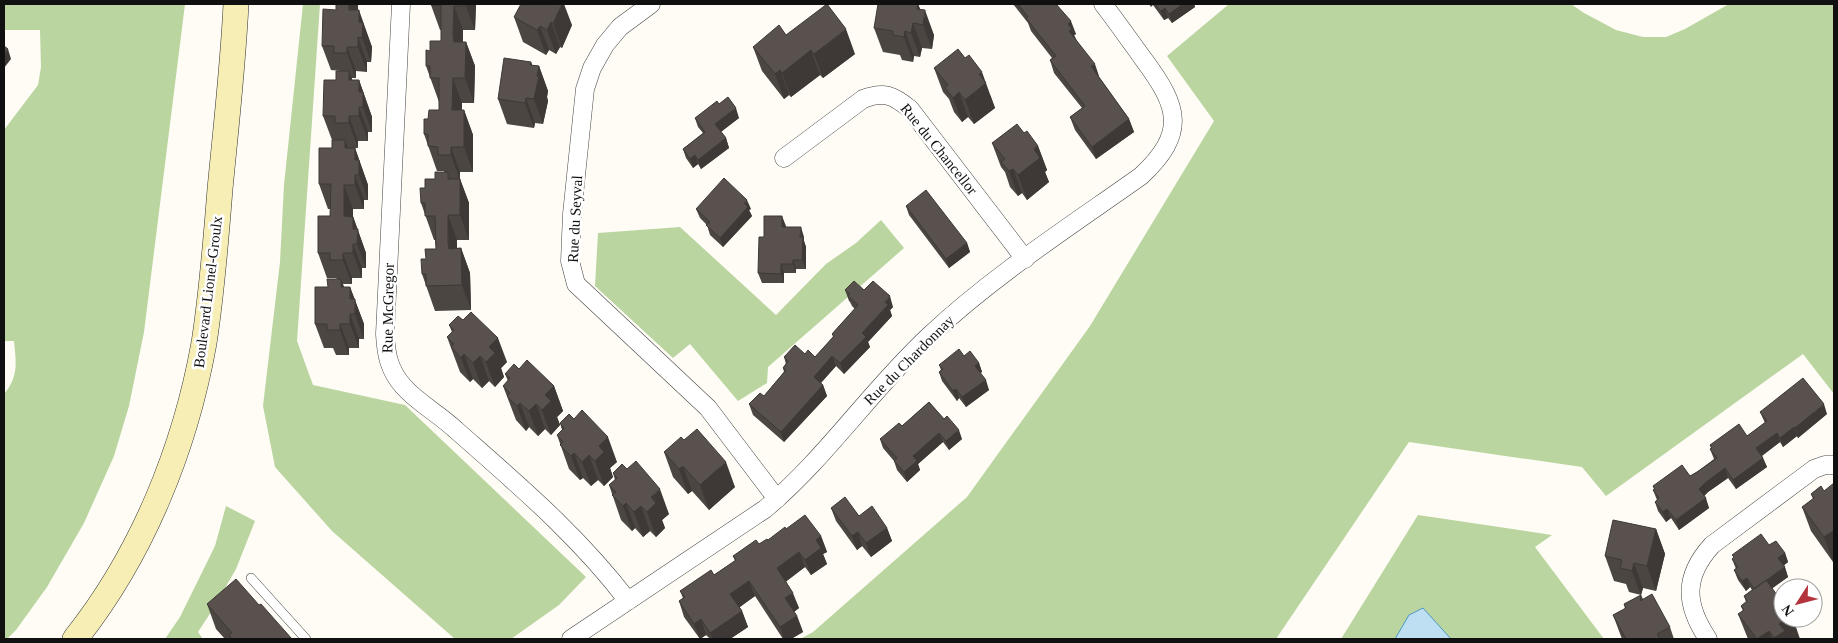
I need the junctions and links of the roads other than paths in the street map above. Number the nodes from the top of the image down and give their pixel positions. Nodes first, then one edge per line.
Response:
1 (236, 4) edge
2 (241, 4) edge
3 (400, 4) edge
4 (651, 4) edge
5 (1103, 4) edge
6 (235, 36) junction
7 (784, 158) dead end
8 (1025, 259) junction
9 (1834, 465) edge
10 (778, 499) junction
11 (251, 578) dead end
12 (628, 601) junction
13 (75, 639) edge
14 (306, 639) edge
15 (571, 639) edge
16 (1708, 639) edge

1 - 6 main road, Boulevard Lionel-Groulx
2 - 6 main road, Boulevard Lionel-Groulx
3 - 12 street, Rue McGregor
4 - 10 street, Rue du Seyval
5 - 8 street, Rue du Chardonnay
6 - 13 main road, Boulevard Lionel-Groulx
7 - 8 street, Rue du Chancellor
8 - 10 street, Rue du Chardonnay
9 - 16 street
10 - 12 street, Rue du Chardonnay
11 - 14 lane
12 - 15 street, Rue du Chardonnay

